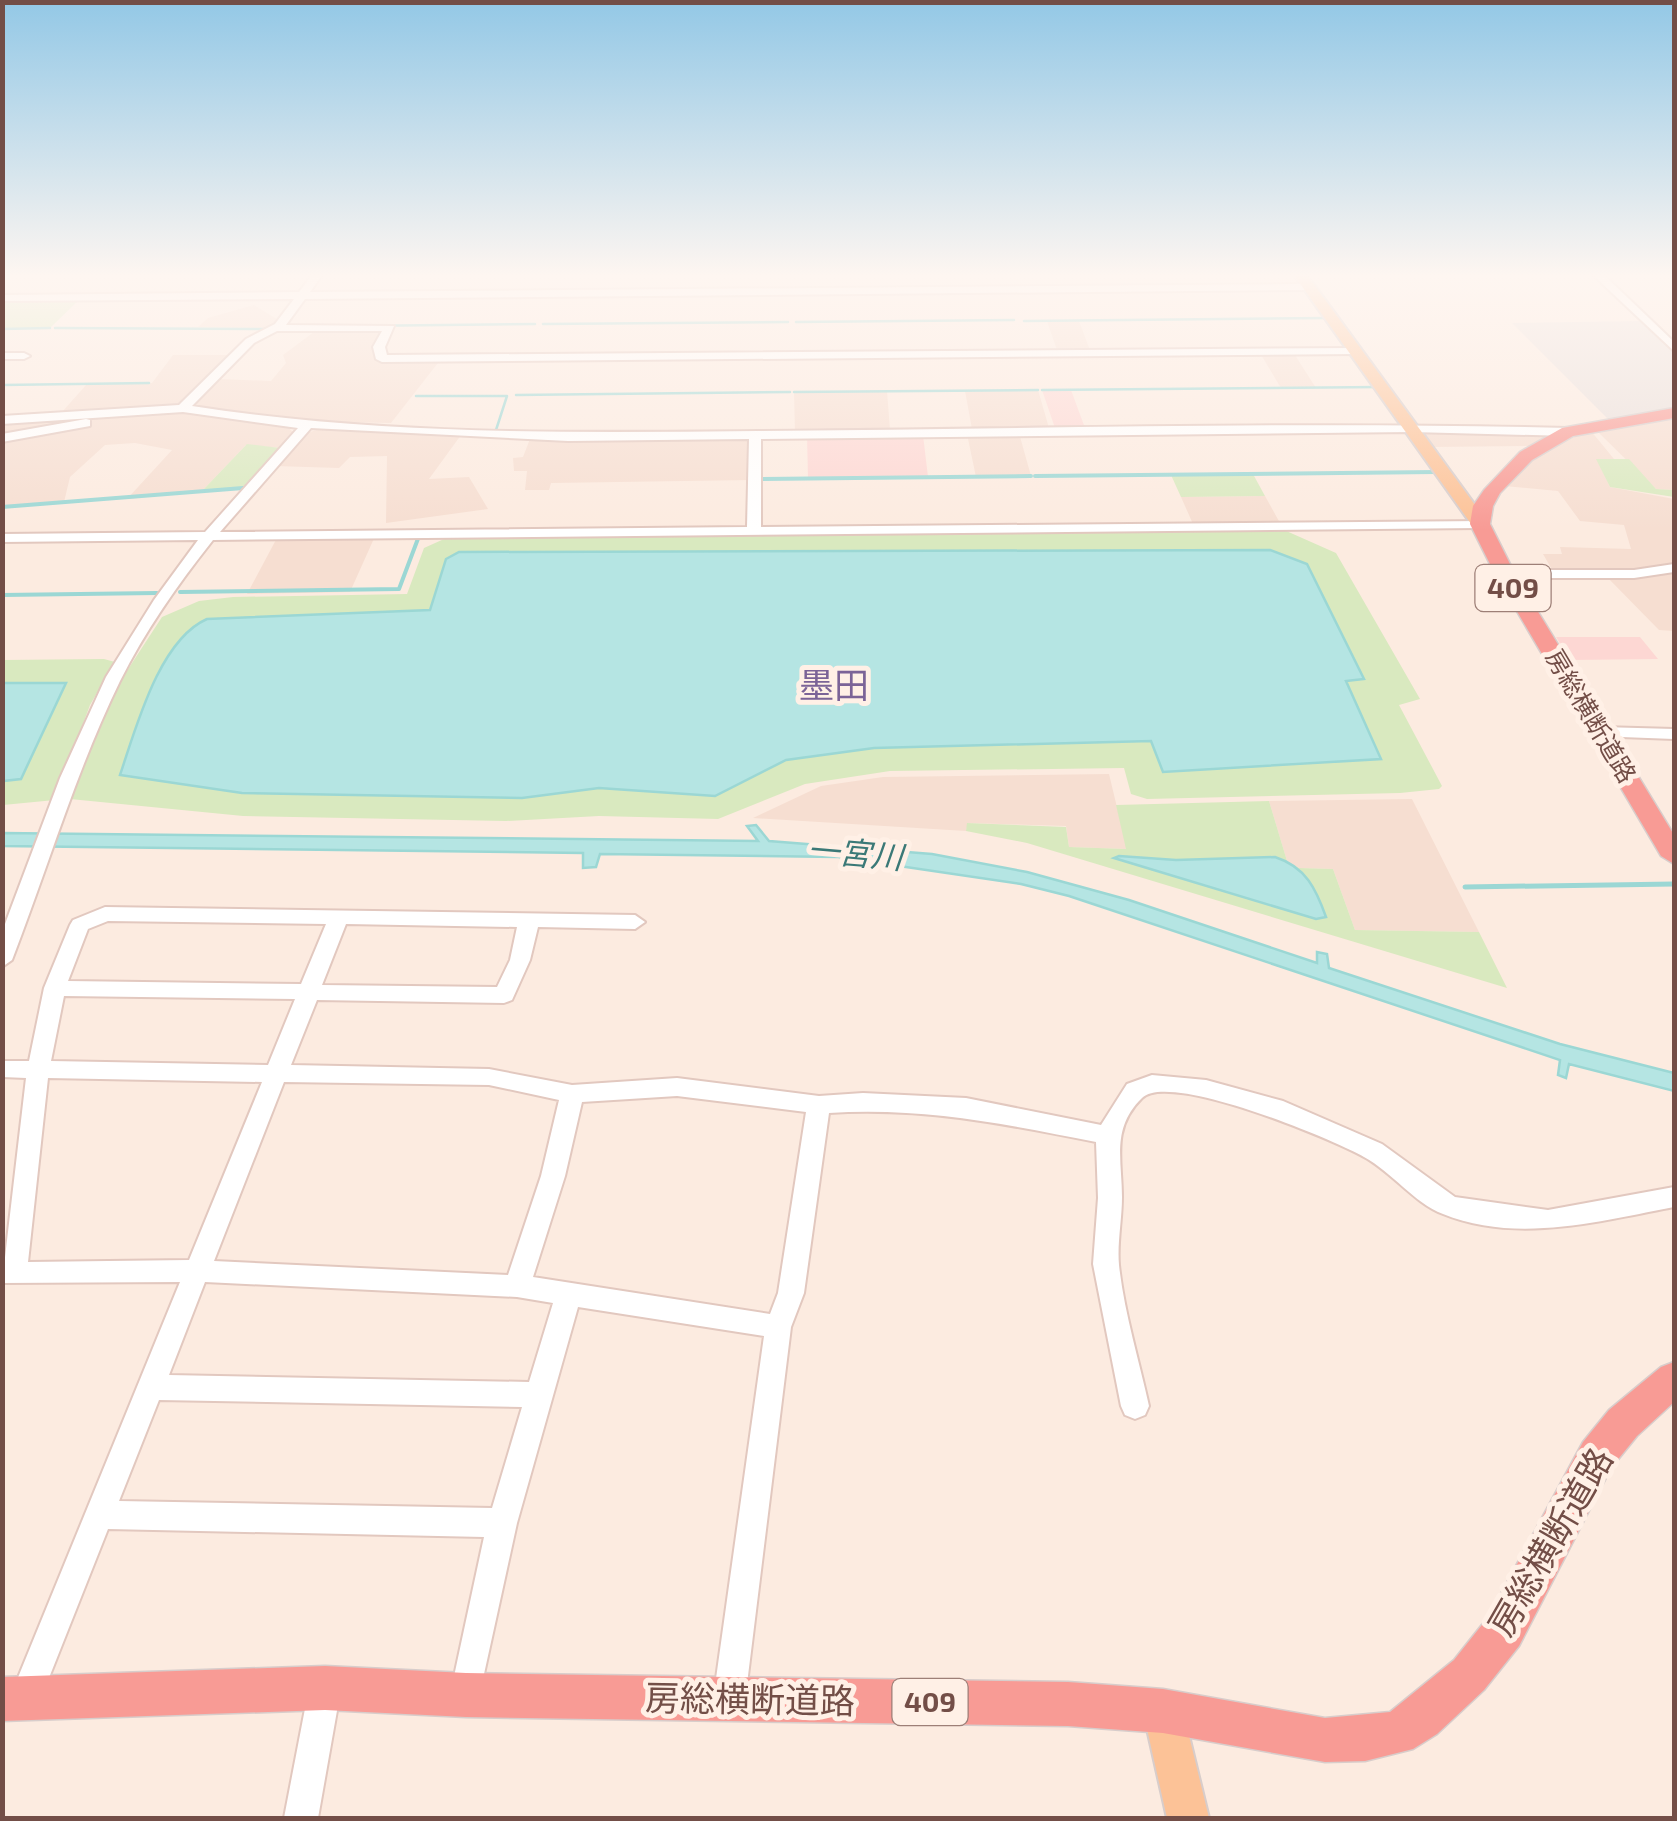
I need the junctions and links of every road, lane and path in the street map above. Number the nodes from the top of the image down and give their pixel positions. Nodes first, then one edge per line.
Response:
1 (231, 360) edge
2 (1363, 360) edge
3 (183, 408) junction
4 (116, 410) junction
5 (1674, 413) edge
6 (2, 420) edge
7 (307, 425) junction
8 (1412, 428) junction
9 (1568, 432) junction
10 (755, 434) junction
11 (2, 438) edge
12 (1480, 524) junction
13 (754, 530) junction
14 (205, 536) junction
15 (2, 538) edge
16 (1674, 568) edge
17 (1505, 574) junction
18 (1601, 732) junction
19 (1674, 734) edge
20 (1674, 856) edge
21 (339, 917) junction
22 (529, 921) junction
23 (636, 922) dead end
24 (2, 960) edge
25 (55, 988) junction
26 (308, 992) junction
27 (2, 1069) edge
28 (38, 1069) junction
29 (275, 1074) junction
30 (572, 1094) junction
31 (819, 1105) junction
32 (1107, 1135) junction
33 (1674, 1197) edge
34 (195, 1271) junction
35 (8, 1273) edge
36 (517, 1286) junction
37 (568, 1295) junction
38 (778, 1326) junction
39 (1674, 1378) edge
40 (149, 1387) junction
41 (538, 1395) junction
42 (1134, 1406) dead end
43 (97, 1515) junction
44 (502, 1524) junction
45 (325, 1688) junction
46 (466, 1694) junction
47 (14, 1698) edge
48 (729, 1700) junction
49 (1162, 1712) junction
50 (301, 1818) edge
51 (1188, 1818) edge

1 - 3 street
2 - 8 main road
3 - 4 street
3 - 7 street
4 - 6 street
4 - 11 street
5 - 9 highway, 409
7 - 10 street
7 - 14 street
8 - 9 street
8 - 10 street
8 - 12 main road
9 - 12 highway, 409
10 - 13 street
12 - 13 street
12 - 17 highway, 房総横断道路 / 409
13 - 14 street
14 - 15 street
14 - 24 street
16 - 17 street
17 - 18 highway, 房総横断道路 / 409
18 - 19 street
18 - 20 highway, 房総横断道路 / 409
21 - 22 street
21 - 25 street
21 - 26 street
22 - 23 street
22 - 26 street
25 - 26 street
25 - 28 street
26 - 29 street
27 - 28 street
28 - 29 street
28 - 35 street
29 - 30 street
29 - 34 street
30 - 31 street
30 - 36 street
31 - 32 street
31 - 38 street
32 - 33 street
32 - 42 street
34 - 35 street
34 - 36 street
34 - 40 street
36 - 37 street
37 - 38 street
37 - 41 street
38 - 48 street
39 - 49 highway, 房総横断道路 / 409
40 - 41 street
40 - 43 street
41 - 44 street
43 - 44 street
43 - 47 street
44 - 46 street
45 - 46 highway, 房総横断道路 / 409
45 - 47 highway, 房総横断道路 / 409
45 - 50 street
46 - 48 highway, 房総横断道路 / 409
48 - 49 highway, 房総横断道路 / 409
49 - 51 main road

